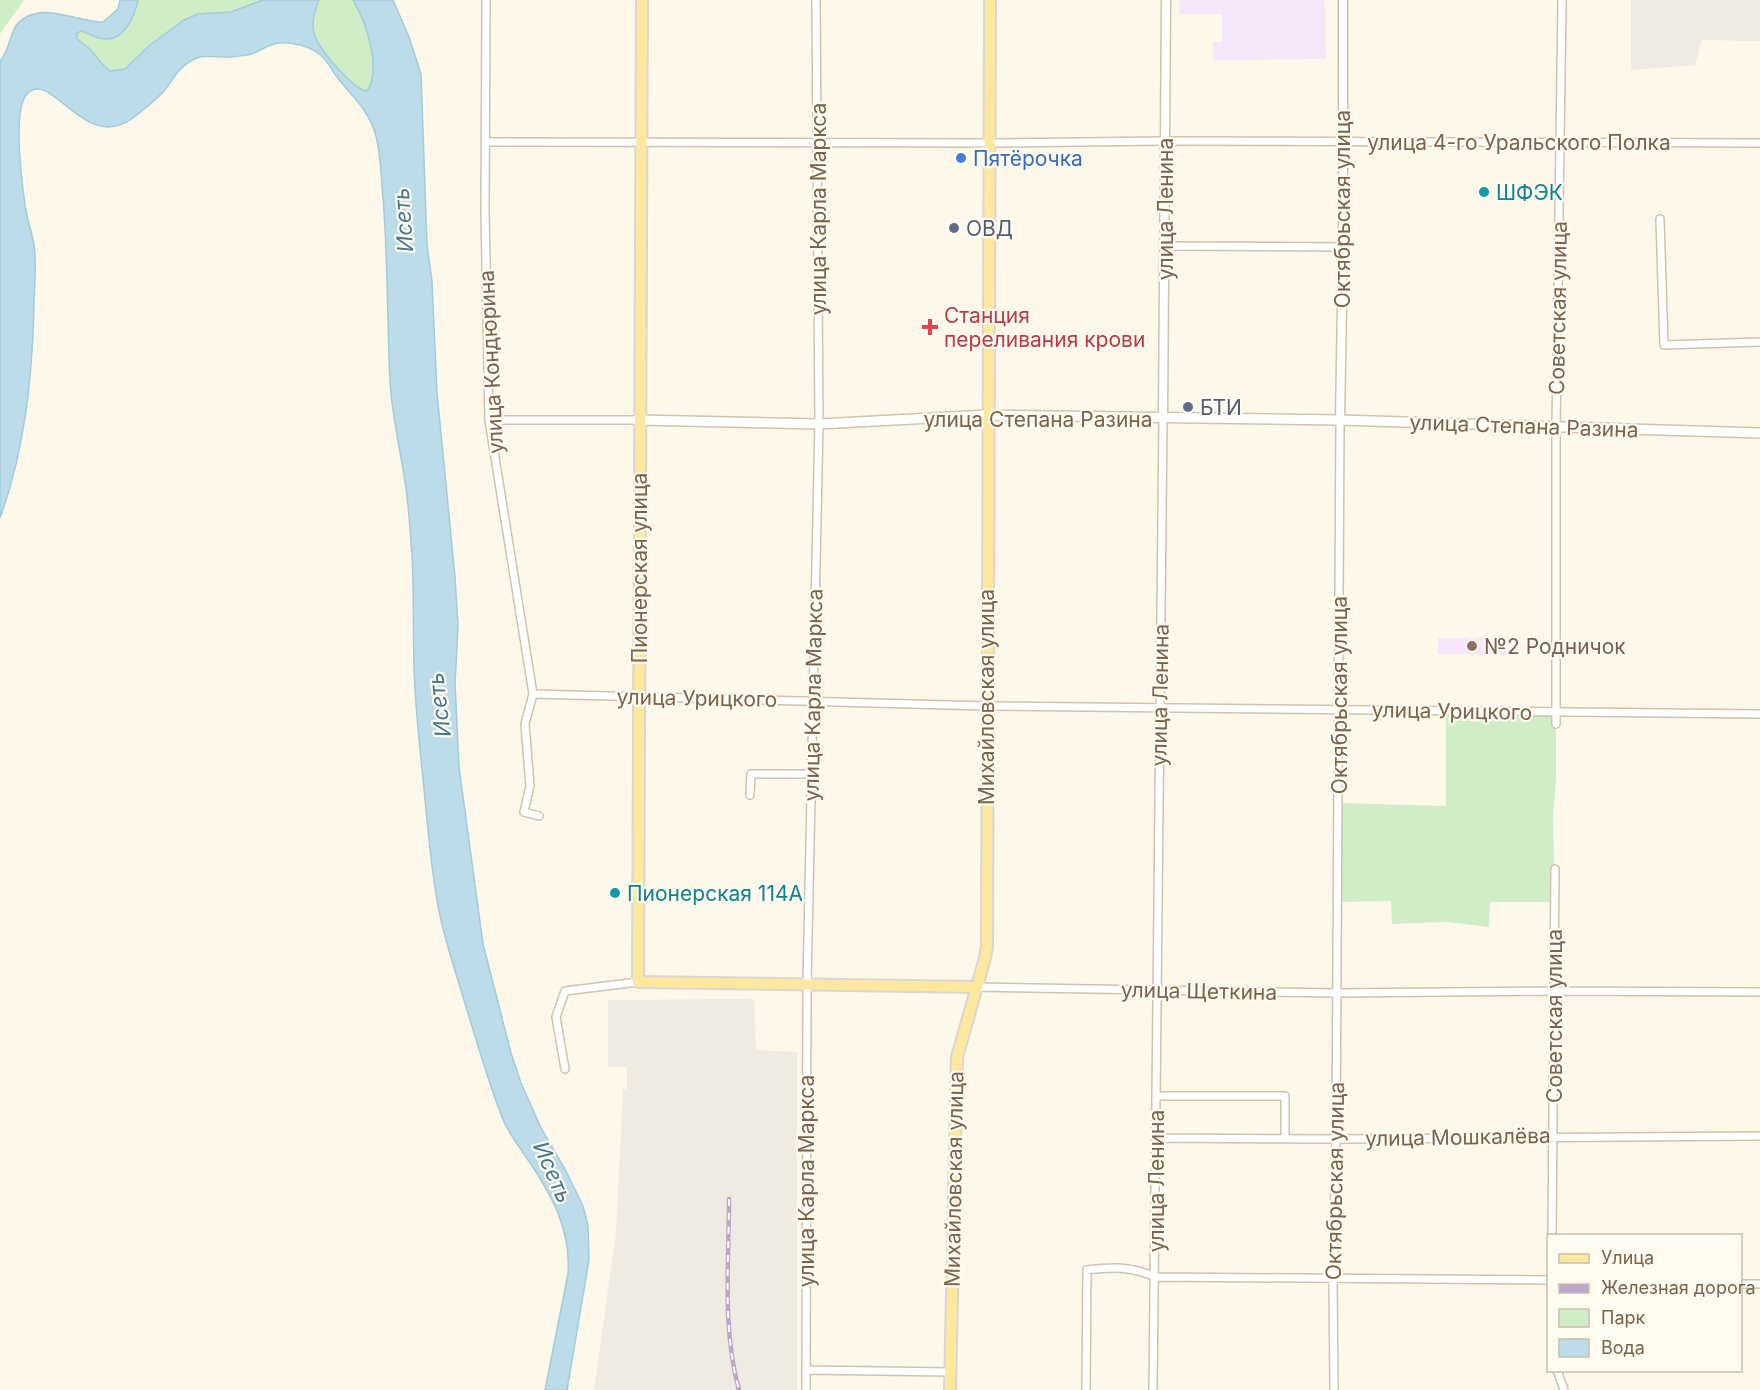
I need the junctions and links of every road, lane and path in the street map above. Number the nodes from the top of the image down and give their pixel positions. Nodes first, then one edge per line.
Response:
1 (486, 0) edge
2 (642, 0) edge
3 (816, 0) edge
4 (990, 0) edge
5 (1166, 0) edge
6 (1343, 0) edge
7 (1562, 0) edge
8 (642, 141) junction
9 (1166, 141) junction
10 (1343, 141) junction
11 (487, 142) junction
12 (818, 142) junction
13 (1561, 142) junction
14 (989, 143) junction
15 (1760, 143) edge
16 (1660, 219) dead end
17 (1165, 246) junction
18 (1343, 247) junction
19 (1760, 342) edge
20 (987, 415) junction
21 (1163, 418) junction
22 (489, 420) junction
23 (639, 420) junction
24 (1340, 420) junction
25 (819, 424) junction
26 (1556, 428) junction
27 (1760, 433) edge
28 (533, 694) junction
29 (639, 697) junction
30 (813, 701) junction
31 (986, 706) junction
32 (1160, 709) junction
33 (1339, 710) junction
34 (1556, 712) junction
35 (1760, 714) edge
36 (1556, 724) dead end
37 (812, 774) junction
38 (750, 795) dead end
39 (539, 816) dead end
40 (1555, 869) dead end
41 (638, 982) junction
42 (807, 984) junction
43 (977, 987) junction
44 (1157, 991) junction
45 (1555, 991) junction
46 (1760, 992) edge
47 (1337, 993) junction
48 (565, 1069) dead end
49 (1156, 1096) junction
50 (1553, 1136) junction
51 (1760, 1136) edge
52 (1156, 1138) junction
53 (1285, 1139) junction
54 (1336, 1139) junction
55 (1552, 1234) edge
56 (1156, 1277) junction
57 (1333, 1280) junction
58 (1547, 1280) edge
59 (1742, 1284) edge
60 (1760, 1284) edge
61 (806, 1370) junction
62 (950, 1372) junction
63 (1557, 1372) edge
64 (806, 1390) edge
65 (950, 1390) edge
66 (1086, 1390) edge
67 (1154, 1390) edge
68 (1334, 1390) edge
69 (1564, 1390) edge

1 - 11 street, улица Кондюрина
2 - 8 main road, Пионерская улица
3 - 12 street, улица Карла Маркса
4 - 14 main road, Михайловская улица
5 - 9 street, улица Ленина
6 - 10 street, Октябрьская улица
7 - 13 street, Советская улица
8 - 11 street, улица 4-го Уральского Полка
8 - 12 street, улица 4-го Уральского Полка
8 - 23 main road, Пионерская улица
9 - 10 street, улица 4-го Уральского Полка
9 - 14 street, улица 4-го Уральского Полка
9 - 17 street, улица Ленина
10 - 13 street, улица 4-го Уральского Полка
10 - 18 street, Октябрьская улица
11 - 22 street, улица Кондюрина
12 - 14 street, улица 4-го Уральского Полка
12 - 25 street, улица Карла Маркса
13 - 15 street, улица 4-го Уральского Полка
13 - 26 street, Советская улица
14 - 20 main road, Михайловская улица
16 - 19 street
17 - 18 street
17 - 21 street, улица Ленина
18 - 24 street, Октябрьская улица
20 - 21 main road, улица Степана Разина
20 - 25 main road, улица Степана Разина
20 - 31 main road, Михайловская улица
21 - 24 main road, улица Степана Разина
21 - 32 street, улица Ленина
22 - 23 street
22 - 28 street, улица Кондюрина
23 - 25 main road, улица Степана Разина
23 - 29 main road, Пионерская улица
24 - 26 main road, улица Степана Разина
24 - 33 street, Октябрьская улица
25 - 30 street, улица Карла Маркса
26 - 27 main road, улица Степана Разина
26 - 34 street, Советская улица
28 - 29 street, улица Урицкого
28 - 39 street, улица Кондюрина
29 - 30 street, улица Урицкого
29 - 41 main road, Пионерская улица
30 - 31 street, улица Урицкого
30 - 37 street, улица Карла Маркса
31 - 32 street, улица Урицкого
31 - 43 main road, Михайловская улица
32 - 33 street, улица Урицкого
32 - 44 street, улица Ленина
33 - 34 street, улица Урицкого
33 - 47 street, Октябрьская улица
34 - 35 street, улица Урицкого
34 - 36 street, Советская улица
37 - 38 street
37 - 42 street, улица Карла Маркса
40 - 45 street, Советская улица
41 - 42 main road, улица Щеткина
41 - 48 street
42 - 43 main road, улица Щеткина
42 - 61 street, улица Карла Маркса
43 - 44 street, улица Щеткина
43 - 62 main road, Михайловская улица
44 - 47 street, улица Щеткина
44 - 49 street, улица Ленина
45 - 46 street, улица Щеткина
45 - 47 street, улица Щеткина
45 - 50 street, Советская улица
47 - 54 street, Октябрьская улица
49 - 52 street, улица Ленина
49 - 53 street
50 - 51 street, улица Мошкалёва
50 - 54 street, улица Мошкалёва
50 - 55 street, Советская улица
52 - 53 street, улица Мошкалёва
52 - 56 street, улица Ленина
53 - 54 street, улица Мошкалёва
54 - 57 street, Октябрьская улица
56 - 57 street
56 - 66 street
56 - 67 street, улица Ленина
57 - 58 street
57 - 68 street, Октябрьская улица
59 - 60 street
61 - 62 street
61 - 64 street, улица Карла Маркса
62 - 65 main road, Михайловская улица
63 - 69 street

